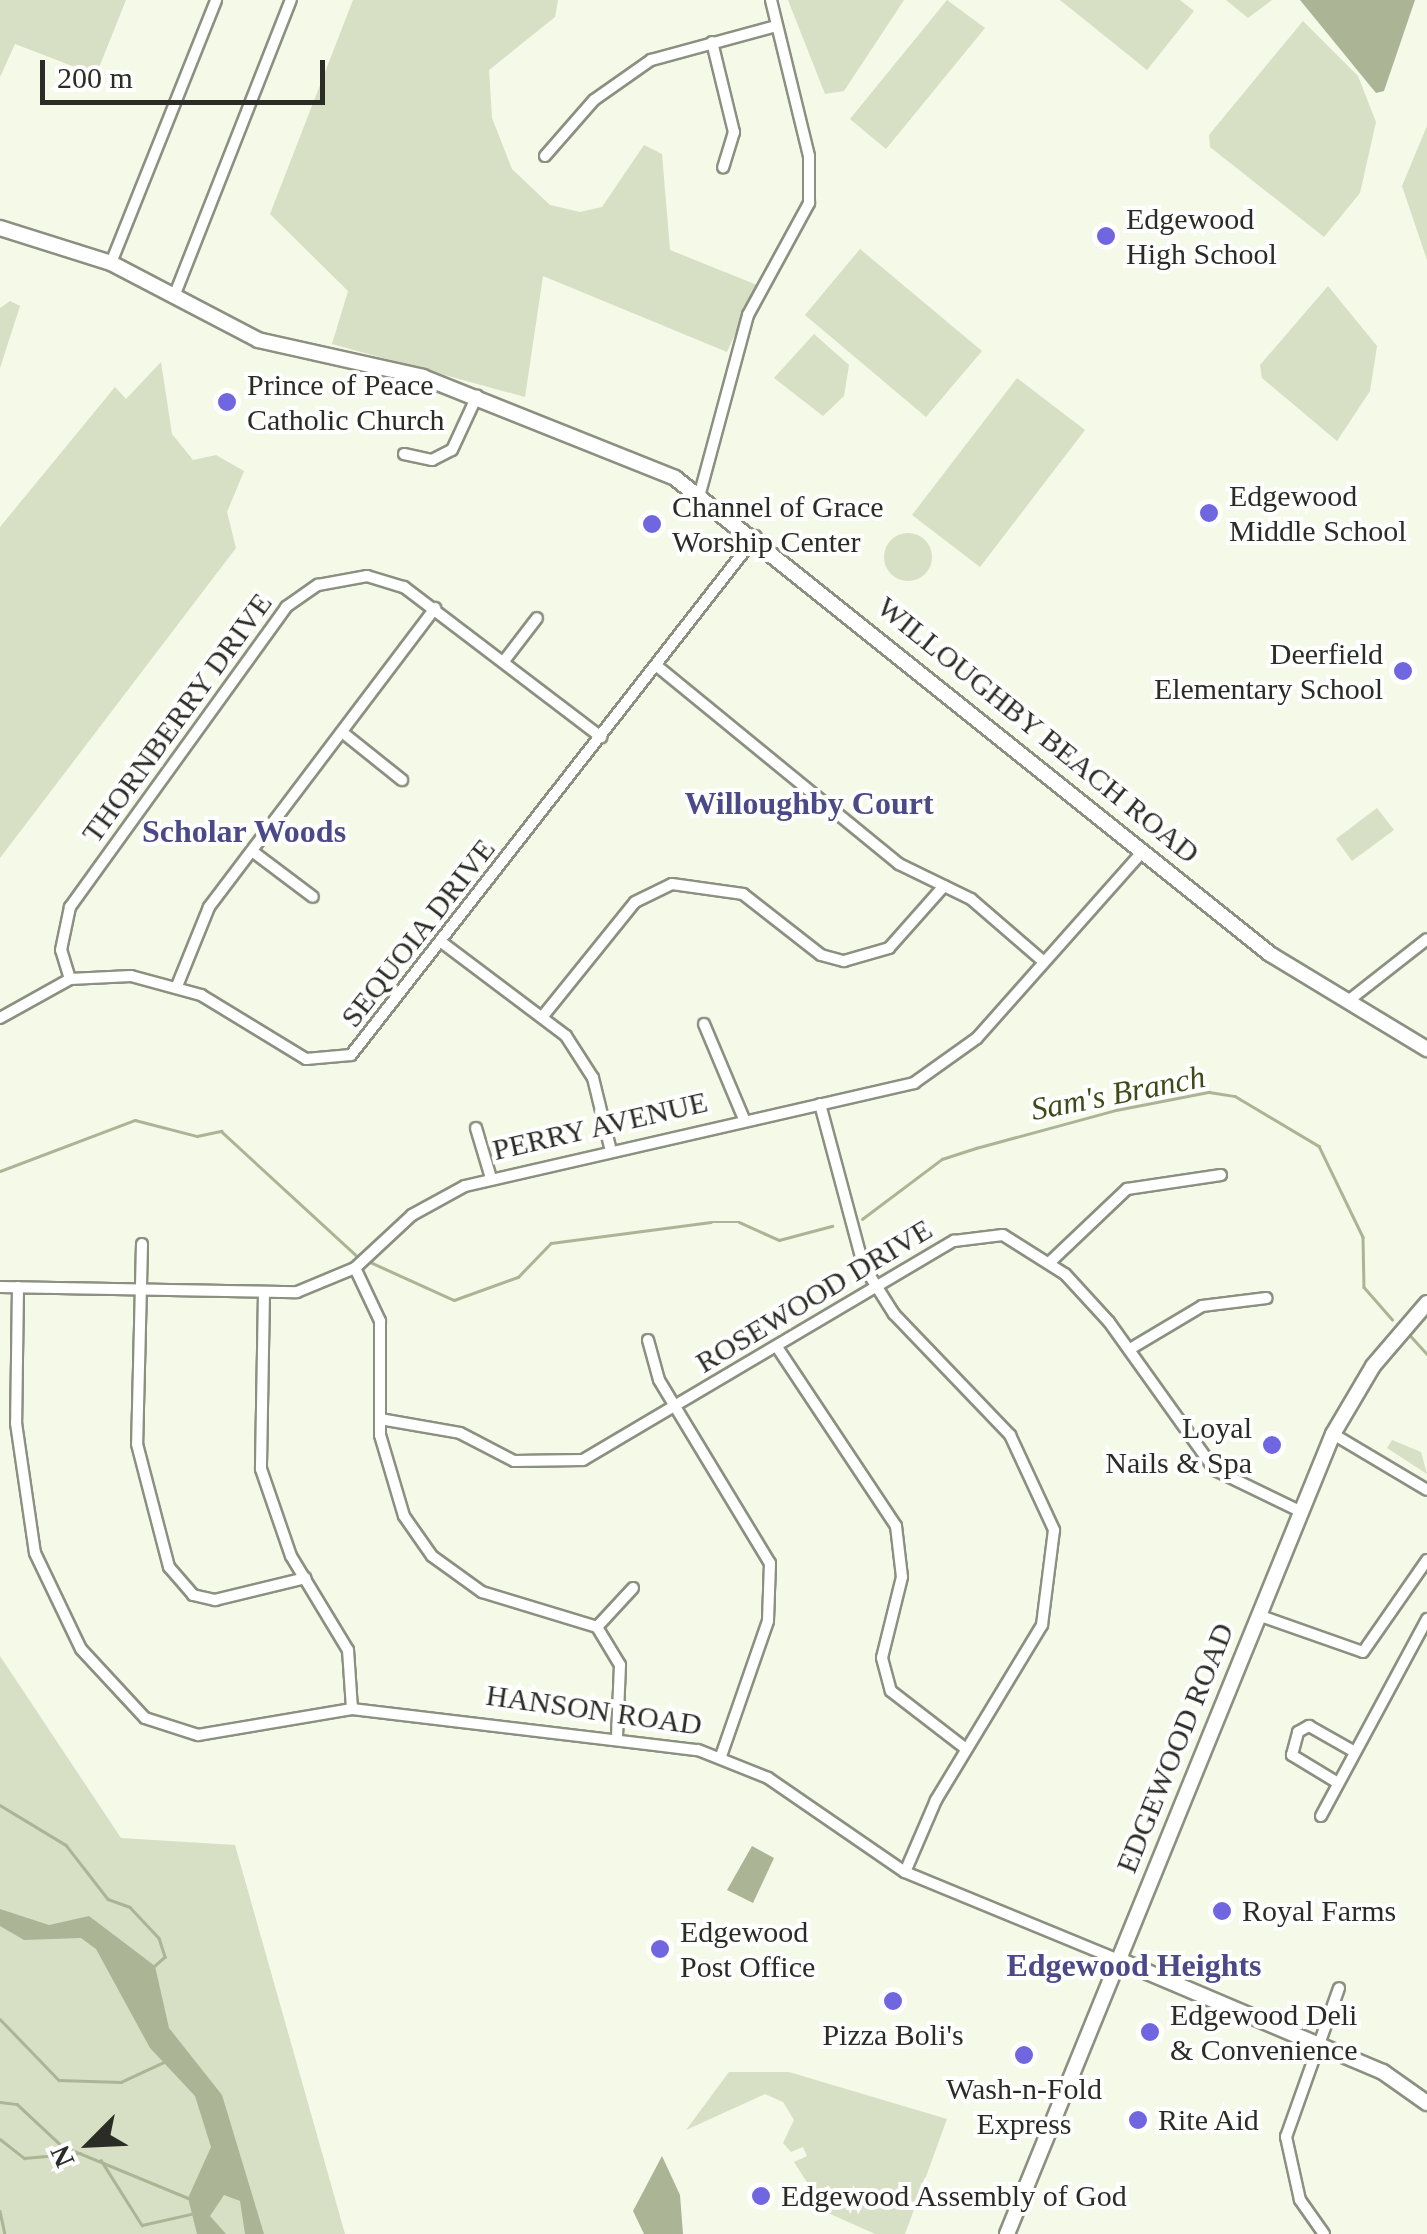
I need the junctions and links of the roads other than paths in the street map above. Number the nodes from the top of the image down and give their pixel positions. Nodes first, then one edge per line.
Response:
1 (216, 0) edge
2 (291, 0) edge
3 (771, 0) edge
4 (776, 26) junction
5 (712, 42) junction
6 (545, 156) dead end
7 (723, 168) dead end
8 (0, 228) edge
9 (111, 263) junction
10 (175, 294) junction
11 (477, 396) junction
12 (404, 454) dead end
13 (700, 493) junction
14 (756, 536) junction
15 (435, 608) junction
16 (537, 618) dead end
17 (504, 660) junction
18 (657, 666) junction
19 (342, 732) junction
20 (601, 738) junction
21 (402, 780) dead end
22 (252, 851) junction
23 (1142, 851) junction
24 (944, 886) junction
25 (314, 897) dead end
26 (1427, 940) edge
27 (444, 944) junction
28 (1044, 962) junction
29 (70, 979) junction
30 (177, 986) junction
31 (1348, 1001) junction
32 (543, 1016) junction
33 (0, 1018) edge
34 (704, 1024) dead end
35 (1427, 1049) edge
36 (820, 1104) junction
37 (744, 1119) junction
38 (476, 1128) dead end
39 (610, 1147) junction
40 (1220, 1175) dead end
41 (491, 1178) junction
42 (142, 1244) dead end
43 (1050, 1263) junction
44 (355, 1268) junction
45 (0, 1286) edge
46 (18, 1287) junction
47 (876, 1288) junction
48 (141, 1289) junction
49 (264, 1293) junction
50 (1267, 1298) dead end
51 (1427, 1303) edge
52 (648, 1340) dead end
53 (777, 1347) junction
54 (1130, 1349) junction
55 (676, 1408) junction
56 (380, 1419) junction
57 (1332, 1434) junction
58 (1427, 1490) edge
59 (1300, 1511) junction
60 (1427, 1560) edge
61 (305, 1578) junction
62 (633, 1588) dead end
63 (1258, 1615) junction
64 (1427, 1619) edge
65 (597, 1627) junction
66 (352, 1708) junction
67 (617, 1736) junction
68 (966, 1749) junction
69 (1355, 1752) junction
70 (721, 1756) junction
71 (1338, 1783) junction
72 (1321, 1816) dead end
73 (905, 1872) junction
74 (1119, 1960) junction
75 (1338, 1988) dead end
76 (1316, 2042) junction
77 (1427, 2103) edge
78 (1007, 2234) edge
79 (1324, 2234) edge

1 - 9 street
2 - 10 street
3 - 4 street
4 - 5 street
4 - 13 street
5 - 6 street
5 - 7 street
8 - 9 street, WILLOUGHBY BEACH ROAD
9 - 10 street, WILLOUGHBY BEACH ROAD
10 - 11 street, WILLOUGHBY BEACH ROAD
11 - 12 street
11 - 13 street, WILLOUGHBY BEACH ROAD
13 - 14 street, WILLOUGHBY BEACH ROAD
14 - 18 street, SEQUOIA DRIVE
14 - 23 street, WILLOUGHBY BEACH ROAD
15 - 17 street, THORNBERRY DRIVE
15 - 19 street
15 - 29 street, THORNBERRY DRIVE
16 - 17 street
17 - 20 street, THORNBERRY DRIVE
18 - 20 street, SEQUOIA DRIVE
18 - 24 street
19 - 21 street
19 - 22 street
20 - 27 street, SEQUOIA DRIVE
22 - 25 street
22 - 30 street
23 - 28 street, PERRY AVENUE
23 - 31 street, WILLOUGHBY BEACH ROAD
24 - 28 street
24 - 32 street
26 - 31 street
27 - 30 street, SEQUOIA DRIVE
27 - 32 street
28 - 36 street, PERRY AVENUE
29 - 30 street, SEQUOIA DRIVE
29 - 33 street
31 - 35 street, WILLOUGHBY BEACH ROAD
32 - 39 street
34 - 37 street
36 - 37 street, PERRY AVENUE
36 - 47 street
37 - 39 street, PERRY AVENUE
38 - 41 street
39 - 41 street, PERRY AVENUE
40 - 43 street
41 - 44 street, PERRY AVENUE
42 - 48 street
43 - 47 street, ROSEWOOD DRIVE
43 - 54 street, ROSEWOOD DRIVE
44 - 49 street, PERRY AVENUE
44 - 56 street
45 - 46 street, PERRY AVENUE
46 - 48 street, PERRY AVENUE
46 - 66 street, HANSON ROAD
47 - 53 street, ROSEWOOD DRIVE
47 - 68 street
48 - 49 street, PERRY AVENUE
48 - 61 street
49 - 61 street
50 - 54 street
51 - 57 street, EDGEWOOD ROAD
52 - 55 street
53 - 55 street, ROSEWOOD DRIVE
53 - 68 street
54 - 59 street, ROSEWOOD DRIVE
55 - 56 street, ROSEWOOD DRIVE
55 - 70 street
56 - 65 street
57 - 58 street
57 - 59 street, EDGEWOOD ROAD
59 - 63 street, EDGEWOOD ROAD
60 - 63 street
61 - 66 street
62 - 65 street
63 - 74 street, EDGEWOOD ROAD
64 - 69 street
65 - 67 street
66 - 67 street, HANSON ROAD
67 - 70 street, HANSON ROAD
68 - 73 street
69 - 71 street
69 - 71 street
70 - 73 street, HANSON ROAD
71 - 72 street
73 - 74 street, HANSON ROAD
74 - 76 street, HANSON ROAD
74 - 78 street, EDGEWOOD ROAD
75 - 76 street
76 - 77 street, HANSON ROAD
76 - 79 street

